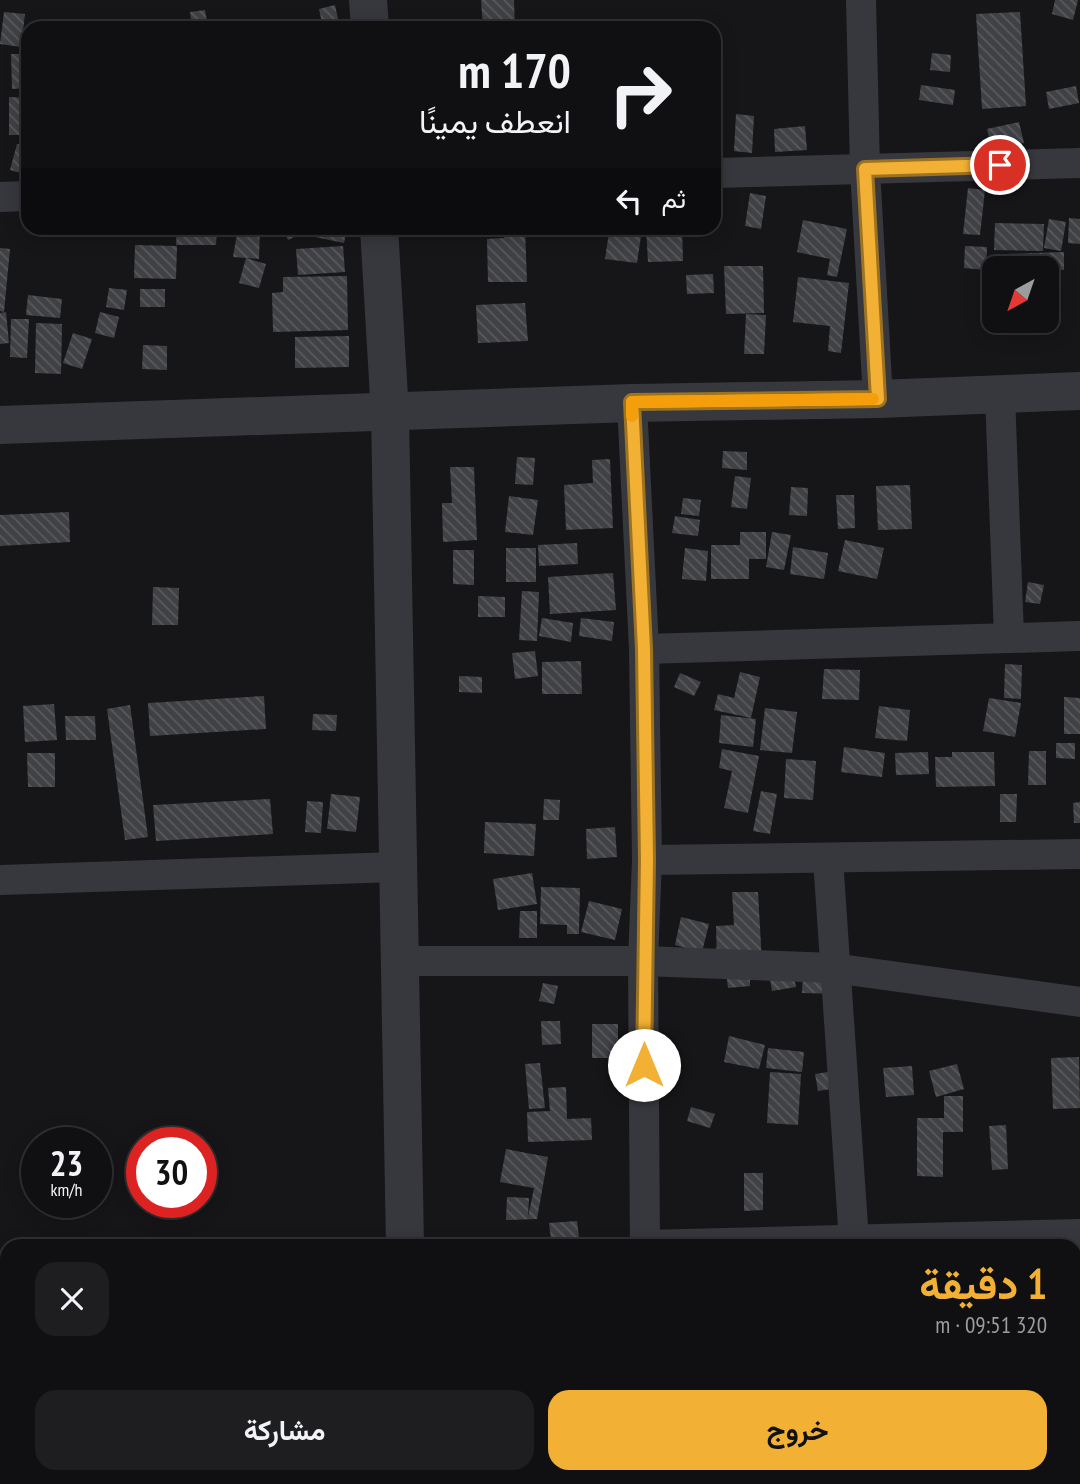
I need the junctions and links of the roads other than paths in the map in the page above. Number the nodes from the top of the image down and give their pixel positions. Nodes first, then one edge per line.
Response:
1 (369, 0) edge
2 (861, 0) edge
3 (370, 21) edge
4 (1080, 163) edge
5 (865, 169) junction
6 (721, 173) edge
7 (21, 196) edge
8 (0, 197) edge
9 (379, 235) edge
10 (1080, 391) edge
11 (1000, 394) junction
12 (878, 399) junction
13 (632, 402) junction
14 (390, 414) junction
15 (0, 425) edge
16 (1080, 636) edge
17 (1009, 637) junction
18 (644, 649) junction
19 (1080, 854) edge
20 (828, 859) junction
21 (647, 860) junction
22 (397, 867) junction
23 (0, 880) edge
24 (399, 961) junction
25 (643, 961) junction
26 (833, 968) junction
27 (1080, 1002) edge
28 (1080, 1234) edge
29 (405, 1239) edge
30 (645, 1239) edge
31 (855, 1239) edge
32 (919, 1239) edge

1 - 3 street
2 - 5 street
4 - 5 street
5 - 6 street
5 - 12 street
7 - 8 street
9 - 14 street
10 - 11 street
11 - 12 street
11 - 17 street
12 - 13 street
13 - 14 street
13 - 18 street
14 - 15 street
14 - 22 street
16 - 17 street
17 - 18 street
18 - 21 street
19 - 20 street
20 - 21 street
20 - 26 street
21 - 25 street
22 - 23 street
22 - 24 street
24 - 25 street
24 - 29 street
25 - 26 street
25 - 30 street
26 - 27 street
26 - 31 street
28 - 32 street

